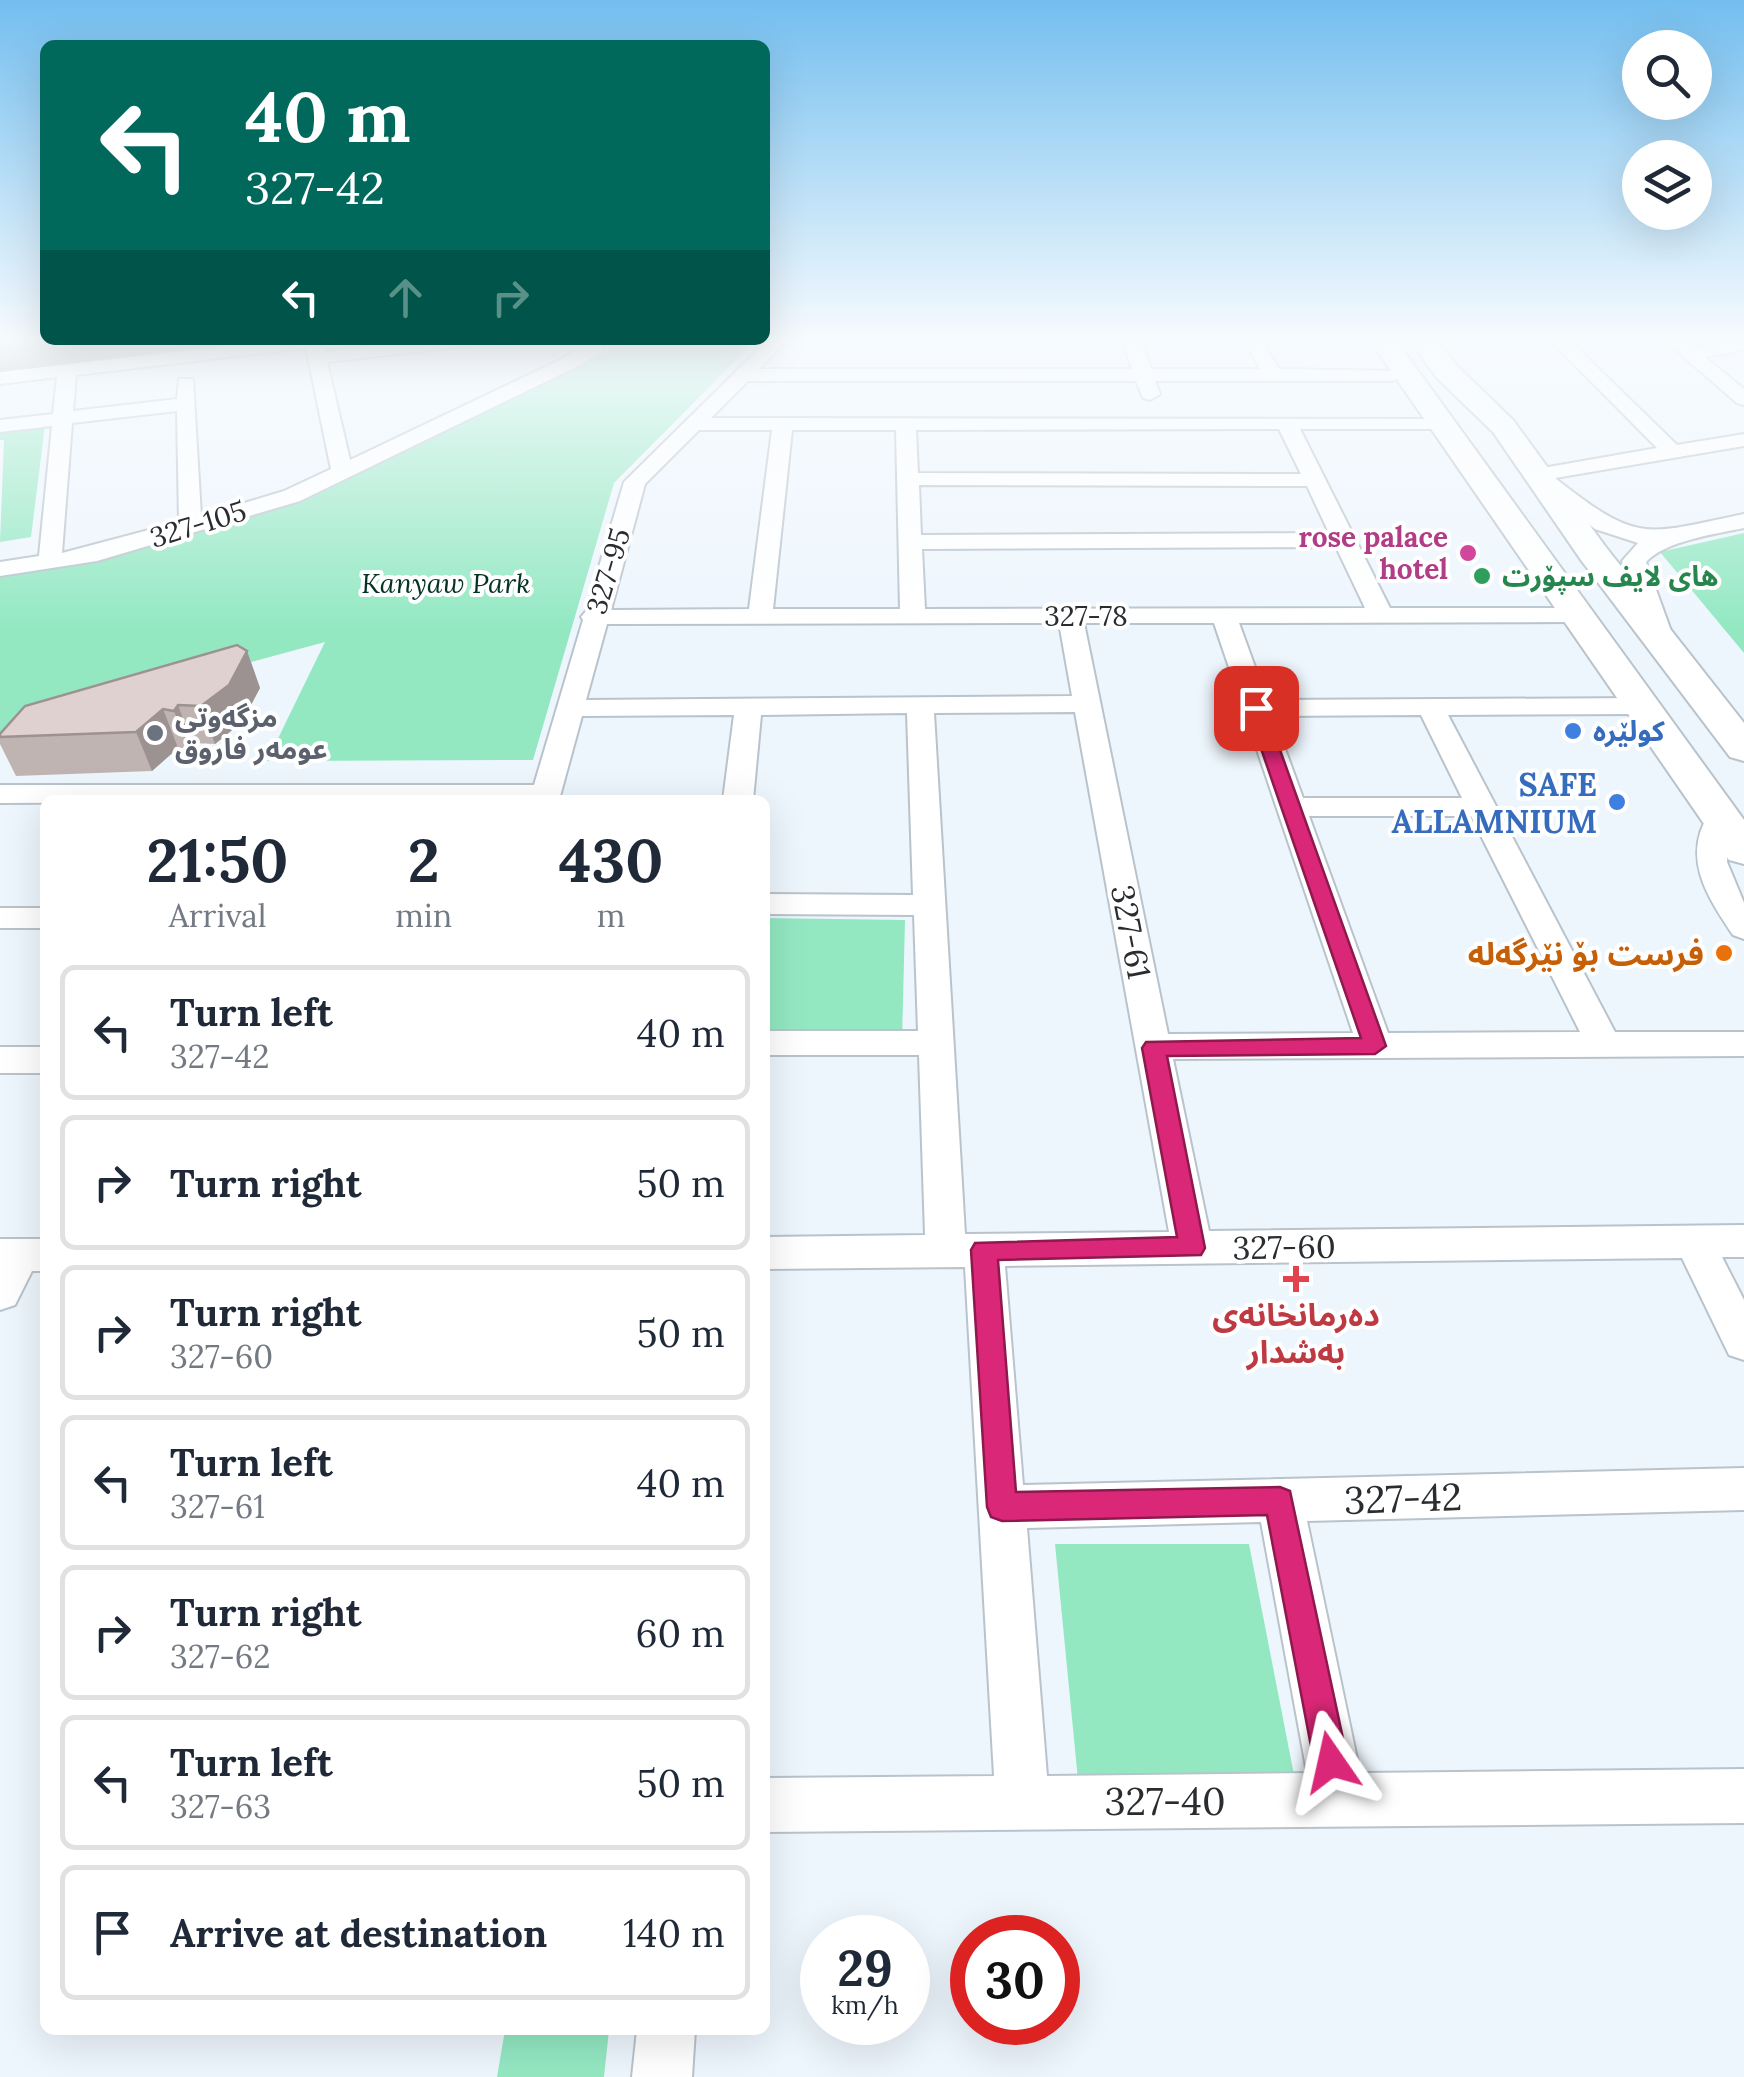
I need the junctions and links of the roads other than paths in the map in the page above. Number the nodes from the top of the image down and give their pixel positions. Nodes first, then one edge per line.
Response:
1 (61, 436) edge
2 (188, 436) edge
3 (334, 436) edge
4 (416, 436) edge
5 (681, 436) edge
6 (782, 436) edge
7 (906, 436) edge
8 (1293, 436) edge
9 (1452, 436) edge
10 (1510, 436) edge
11 (1657, 436) edge
12 (1744, 440) edge
13 (1674, 453) junction
14 (342, 472) junction
15 (1537, 474) junction
16 (908, 479) junction
17 (1315, 480) junction
18 (1079, 495) junction
19 (190, 527) junction
20 (1344, 540) junction
21 (910, 542) junction
22 (1090, 542) junction
23 (50, 562) junction
24 (0, 569) edge
25 (1579, 614) junction
26 (1381, 615) junction
27 (913, 616) junction
28 (1070, 616) junction
29 (1224, 616) junction
30 (760, 617) junction
31 (593, 618) junction
32 (1662, 642) junction
33 (1087, 704) junction
34 (920, 706) junction
35 (1643, 706) junction
36 (748, 707) junction
37 (1430, 707) junction
38 (569, 708) junction
39 (1256, 708) junction
40 (1744, 749) edge
41 (0, 794) edge
42 (113, 795) edge
43 (545, 795) edge
44 (739, 795) edge
45 (1291, 807) junction
46 (1481, 807) junction
47 (1720, 817) junction
48 (1744, 851) edge
49 (770, 904) edge
50 (930, 905) junction
51 (0, 918) edge
52 (40, 918) edge
53 (1744, 928) edge
54 (770, 1043) edge
55 (936, 1044) junction
56 (1744, 1044) edge
57 (1604, 1045) junction
58 (1375, 1046) junction
59 (1154, 1048) junction
60 (0, 1060) edge
61 (40, 1060) edge
62 (1744, 1241) edge
63 (1694, 1242) junction
64 (1192, 1248) junction
65 (965, 1250) junction
66 (770, 1252) edge
67 (22, 1255) edge
68 (0, 1293) edge
69 (1744, 1342) edge
70 (1744, 1488) edge
71 (1280, 1501) junction
72 (1002, 1507) junction
73 (1744, 1796) edge
74 (1338, 1800) junction
75 (1022, 1803) junction
76 (770, 1805) edge
77 (666, 2035) edge
78 (662, 2077) edge

1 - 23 street
2 - 19 street
3 - 14 street
4 - 14 street, 327-105
5 - 31 street, 327-95
6 - 30 street
7 - 16 street
8 - 17 street
9 - 25 highway
10 - 15 highway
11 - 13 street
12 - 13 street
13 - 15 street
14 - 19 street, 327-105
15 - 32 highway
15 - 32 street
16 - 18 street
16 - 21 street
17 - 18 street
17 - 20 street
18 - 22 street
19 - 23 street, 327-105
20 - 22 street
20 - 26 street
21 - 22 street
21 - 27 street
23 - 24 street, 327-105
25 - 26 street, 327-78
25 - 35 highway
26 - 29 street, 327-78
27 - 28 street, 327-78
27 - 30 street, 327-78
28 - 29 street, 327-78
28 - 33 street, 327-61
29 - 39 street
30 - 31 street, 327-78
31 - 38 street, 327-95
32 - 40 highway
33 - 34 street
33 - 59 street, 327-61
34 - 36 street
34 - 50 street
35 - 37 street
35 - 47 highway
36 - 38 street
36 - 44 street
37 - 39 street
37 - 46 street
38 - 43 street, 327-95
39 - 45 street
41 - 42 street
45 - 46 street
45 - 58 street
46 - 57 street
47 - 48 highway
47 - 53 street
49 - 50 street
50 - 55 street
51 - 52 street
54 - 55 street
55 - 65 street
56 - 57 street
57 - 58 street
58 - 59 street
59 - 64 street, 327-61
60 - 61 street
62 - 63 street, 327-60
63 - 64 street, 327-60
63 - 69 street
64 - 65 street, 327-60
65 - 66 street, 327-60
65 - 72 street
67 - 68 street
70 - 71 street, 327-42
71 - 72 street, 327-42
71 - 74 street
72 - 75 street
73 - 74 street, 327-40
74 - 75 street, 327-40
75 - 76 street, 327-40
77 - 78 street

